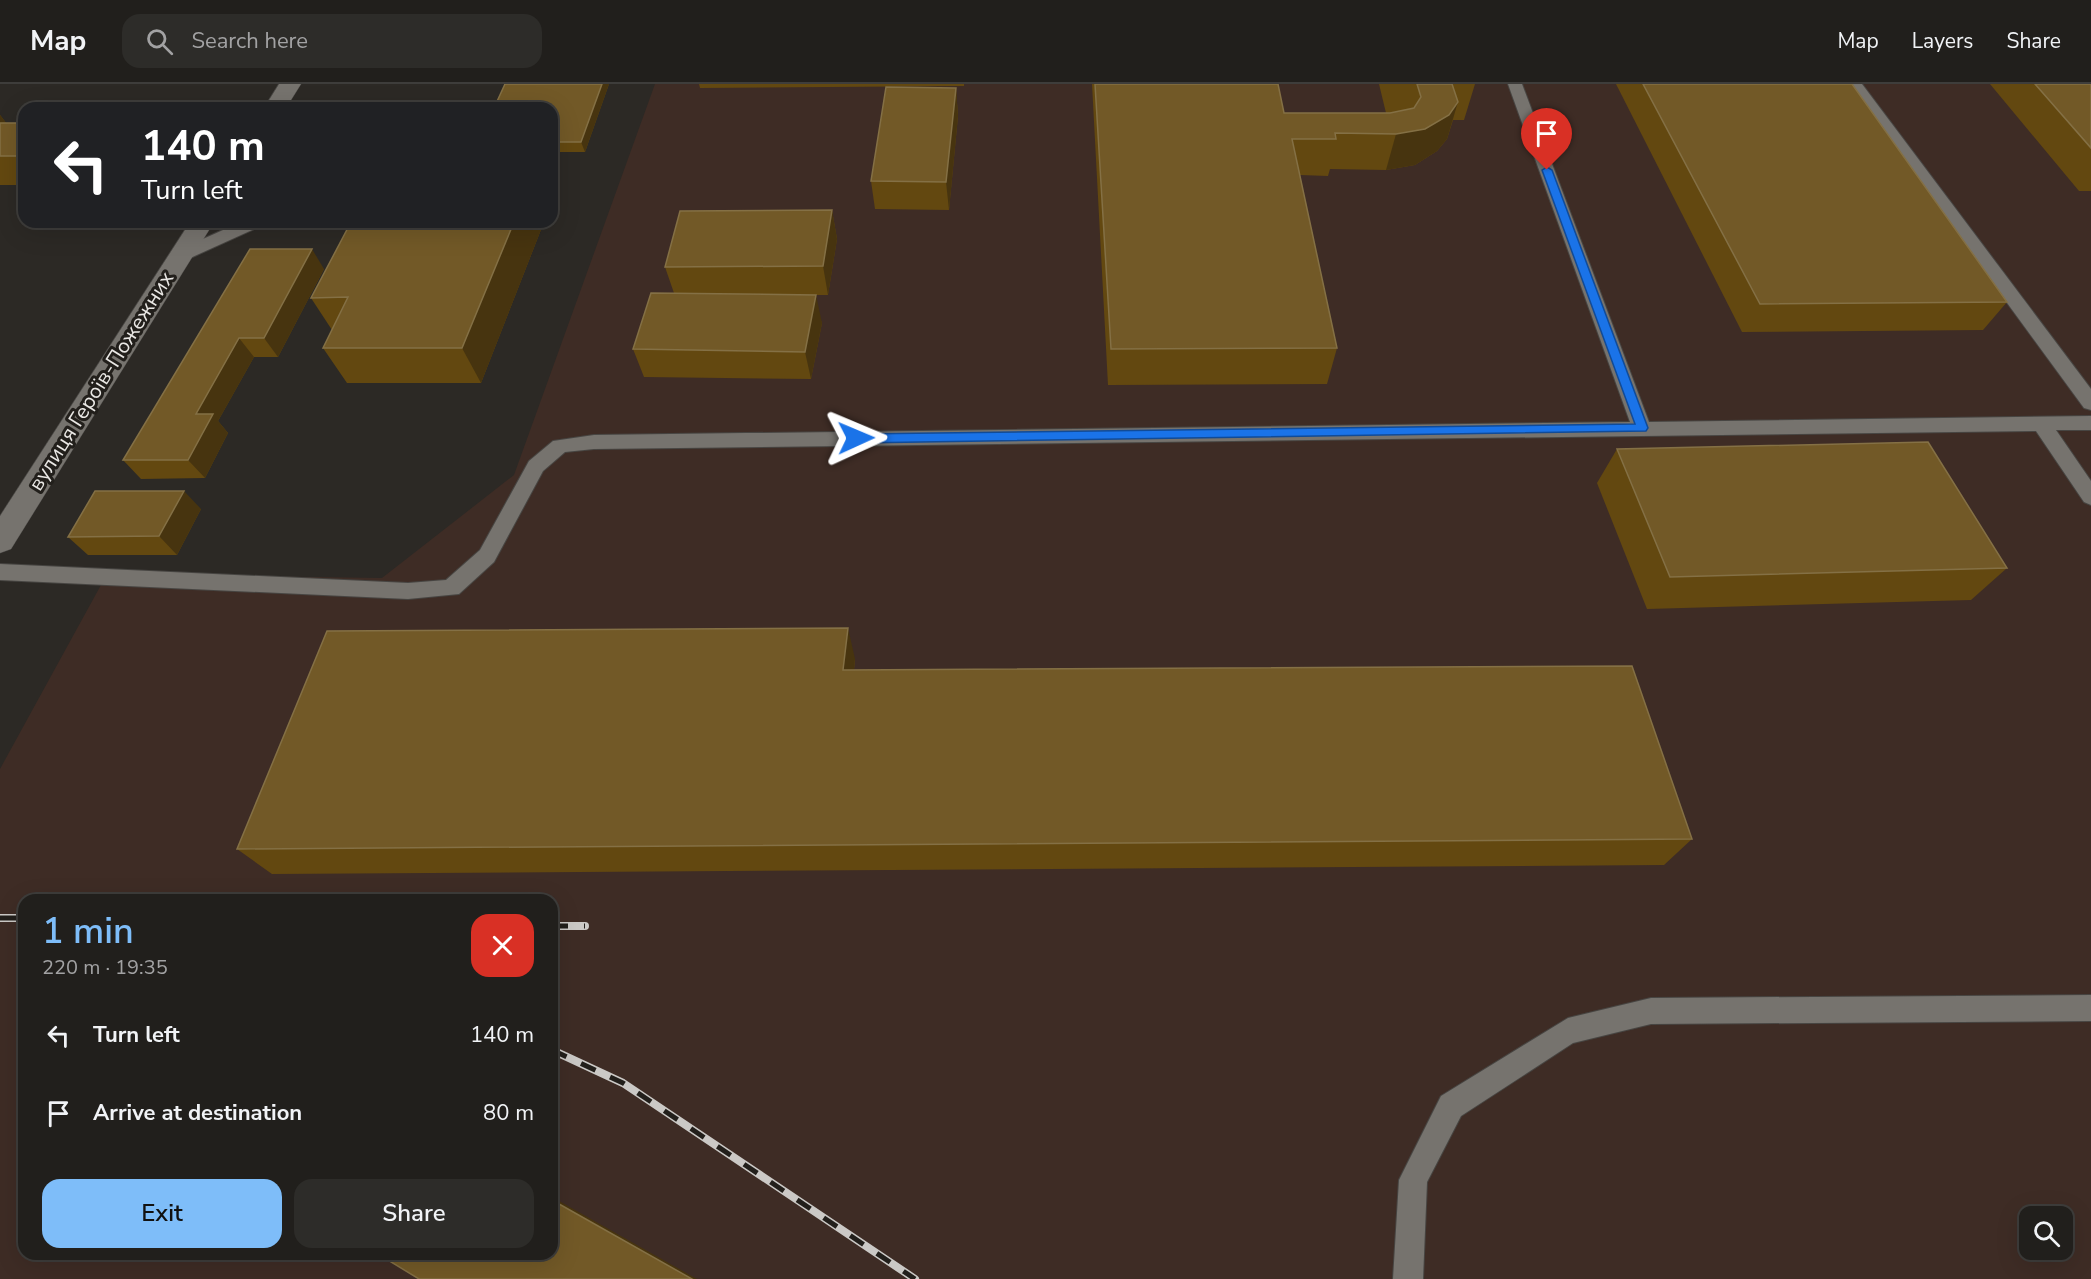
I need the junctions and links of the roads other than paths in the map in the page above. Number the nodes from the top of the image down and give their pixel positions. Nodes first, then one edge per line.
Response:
1 (290, 84) edge
2 (1515, 84) edge
3 (1854, 84) edge
4 (279, 102) edge
5 (198, 228) edge
6 (242, 228) edge
7 (182, 255) junction
8 (2091, 403) edge
9 (2091, 423) edge
10 (2042, 424) junction
11 (1642, 428) junction
12 (2091, 497) edge
13 (0, 541) edge
14 (0, 572) edge
15 (2091, 1008) edge
16 (1408, 1279) edge

1 - 4 street
2 - 11 lane
3 - 8 lane
5 - 7 street, вулиця Героїв-Пожежних
6 - 7 lane
7 - 13 street, вулиця Героїв-Пожежних
9 - 10 lane
10 - 11 lane
10 - 12 lane
11 - 14 lane
15 - 16 lane

